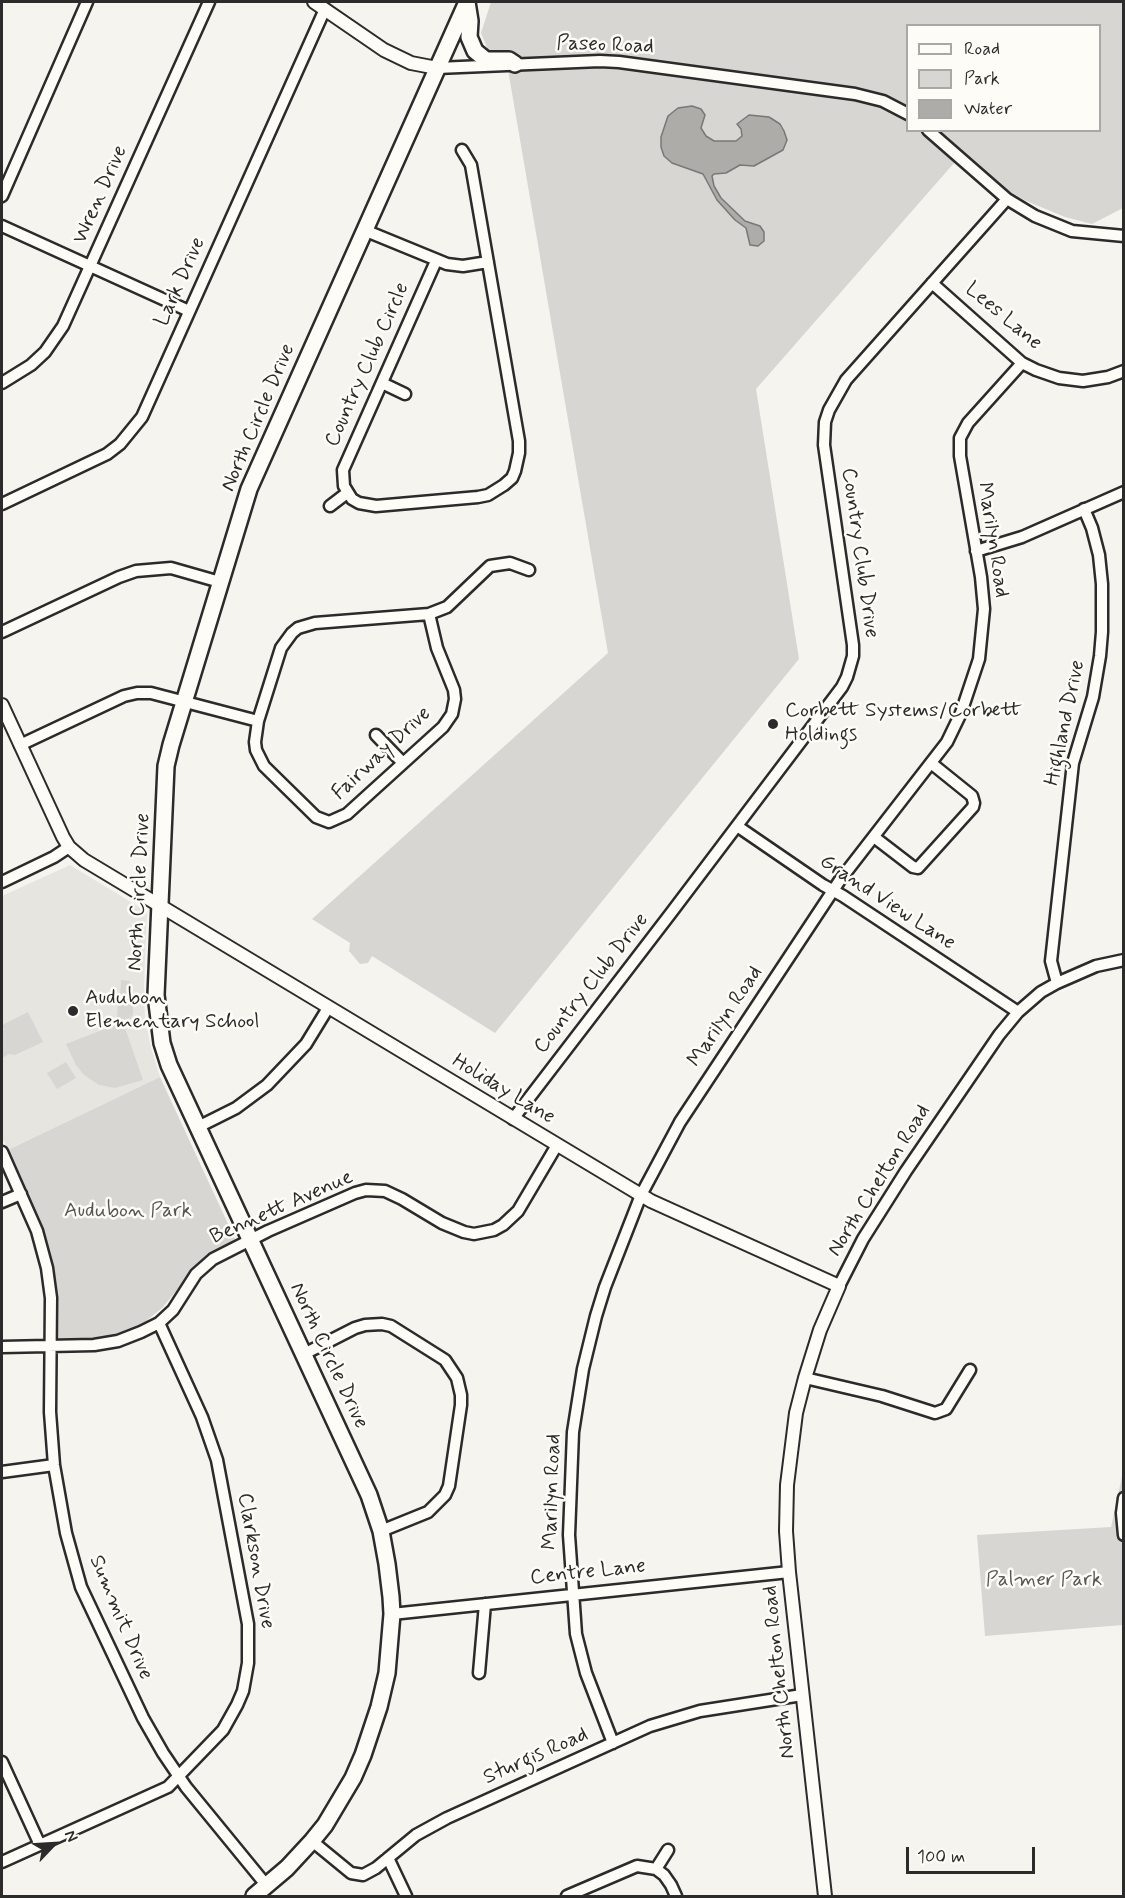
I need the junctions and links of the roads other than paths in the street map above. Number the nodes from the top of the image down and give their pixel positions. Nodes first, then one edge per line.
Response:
1 (87, 2) edge
2 (209, 2) edge
3 (467, 2) edge
4 (320, 5) edge
5 (515, 64) junction
6 (437, 68) junction
7 (906, 113) edge
8 (930, 132) edge
9 (462, 150) dead end
10 (2, 163) edge
11 (12, 168) junction
12 (2, 195) edge
13 (1008, 199) junction
14 (2, 226) edge
15 (364, 230) junction
16 (1124, 236) edge
17 (436, 261) junction
18 (488, 262) junction
19 (90, 265) junction
20 (932, 283) junction
21 (189, 311) junction
22 (1022, 363) junction
23 (1124, 371) edge
24 (2, 383) edge
25 (381, 383) junction
26 (405, 394) dead end
27 (1124, 492) edge
28 (347, 493) junction
29 (2, 504) edge
30 (330, 506) dead end
31 (1084, 509) junction
32 (976, 550) junction
33 (529, 570) dead end
34 (220, 582) junction
35 (429, 614) junction
36 (2, 632) edge
37 (184, 702) junction
38 (2, 705) edge
39 (258, 721) junction
40 (376, 735) dead end
41 (20, 745) junction
42 (403, 763) junction
43 (931, 763) junction
44 (737, 826) junction
45 (874, 837) junction
46 (69, 847) junction
47 (2, 882) edge
48 (833, 891) junction
49 (159, 906) junction
50 (1124, 960) edge
51 (1057, 983) junction
52 (328, 1008) junction
53 (1018, 1012) junction
54 (513, 1119) junction
55 (198, 1127) junction
56 (557, 1145) junction
57 (2, 1152) edge
58 (21, 1194) junction
59 (641, 1195) junction
60 (2, 1202) edge
61 (251, 1239) junction
62 (839, 1286) junction
63 (159, 1323) junction
64 (51, 1346) junction
65 (2, 1347) edge
66 (303, 1354) junction
67 (970, 1370) dead end
68 (805, 1378) junction
69 (54, 1465) junction
70 (2, 1472) edge
71 (1124, 1498) edge
72 (381, 1532) junction
73 (1124, 1535) edge
74 (789, 1572) junction
75 (572, 1595) junction
76 (485, 1604) junction
77 (392, 1614) junction
78 (479, 1673) dead end
79 (802, 1695) junction
80 (613, 1743) junction
81 (2, 1762) edge
82 (178, 1776) junction
83 (312, 1841) junction
84 (40, 1845) junction
85 (668, 1850) dead end
86 (388, 1858) junction
87 (2, 1862) edge
88 (656, 1869) junction
89 (267, 1886) junction
90 (254, 1896) edge
91 (406, 1896) edge
92 (567, 1896) edge
93 (676, 1896) edge
94 (825, 1896) edge

1 - 11 street
2 - 19 street, Wren Drive
3 - 5 main road
3 - 6 main road, North Circle Drive
4 - 6 street, Paseo Road
4 - 21 street, Lark Drive
5 - 6 street, Paseo Road
5 - 7 street, Paseo Road
6 - 15 main road, North Circle Drive
8 - 13 street
9 - 18 street
10 - 11 street
11 - 12 street
13 - 16 street
13 - 20 street, Country Club Drive
14 - 19 street
15 - 17 street
15 - 34 main road, North Circle Drive
17 - 18 street
17 - 25 street, Country Club Circle
18 - 28 street
19 - 21 street
19 - 24 street, Wren Drive
20 - 22 street, Lees Lane
20 - 44 street, Country Club Drive
21 - 29 street, Lark Drive
22 - 23 street, Lees Lane
22 - 32 street, Marilyn Road
25 - 26 street
25 - 28 street, Country Club Circle
27 - 31 street
28 - 30 street
31 - 32 street
31 - 51 street, Highland Drive
32 - 43 street, Marilyn Road
33 - 35 street, Fairway Drive
34 - 36 street
34 - 37 main road, North Circle Drive
35 - 39 street, Fairway Drive
35 - 42 street, Fairway Drive
37 - 39 street
37 - 41 street
37 - 49 main road, North Circle Drive
38 - 41 street
39 - 42 street, Fairway Drive
40 - 42 street
41 - 46 street
43 - 45 street, Marilyn Road
43 - 45 street
44 - 48 street, Grand View Lane
44 - 54 street, Country Club Drive
45 - 48 street, Marilyn Road
46 - 47 street
46 - 49 street, Holiday Lane
48 - 53 street, Grand View Lane
48 - 59 street, Marilyn Road
49 - 52 street, Holiday Lane
49 - 55 main road, North Circle Drive
50 - 51 street, North Chelton Road
51 - 53 street, North Chelton Road
52 - 54 street, Holiday Lane
52 - 55 street
53 - 62 street, North Chelton Road
54 - 56 street, Holiday Lane
55 - 61 main road, North Circle Drive
56 - 59 street, Holiday Lane
56 - 61 street, Bennett Avenue
57 - 58 street, Summit Drive
58 - 60 street
58 - 64 street, Summit Drive
59 - 62 street, Holiday Lane
59 - 75 street, Marilyn Road
61 - 63 street, Bennett Avenue
61 - 66 main road, North Circle Drive
62 - 68 street, North Chelton Road
63 - 64 street, Bennett Avenue
63 - 82 street, Clarkson Drive
64 - 65 street, Bennett Avenue
64 - 69 street, Summit Drive
66 - 72 main road, North Circle Drive
66 - 72 street
67 - 68 street
68 - 74 street, North Chelton Road
69 - 70 street
69 - 82 street, Summit Drive
71 - 73 street
72 - 77 main road, North Circle Drive
74 - 75 street, Centre Lane
74 - 79 street, North Chelton Road
75 - 76 street, Centre Lane
75 - 80 street, Marilyn Road
76 - 77 street, Centre Lane
76 - 78 street
77 - 83 main road, North Circle Drive
79 - 80 street, Sturgis Road
79 - 94 street, North Chelton Road
80 - 86 street, Sturgis Road
81 - 84 street
82 - 84 street, Clarkson Drive
82 - 89 street, Summit Drive
83 - 86 street, Sturgis Road
83 - 89 main road, North Circle Drive
84 - 87 street, Clarkson Drive
85 - 88 street
86 - 91 street
88 - 92 street
88 - 93 street
89 - 90 main road, North Circle Drive

